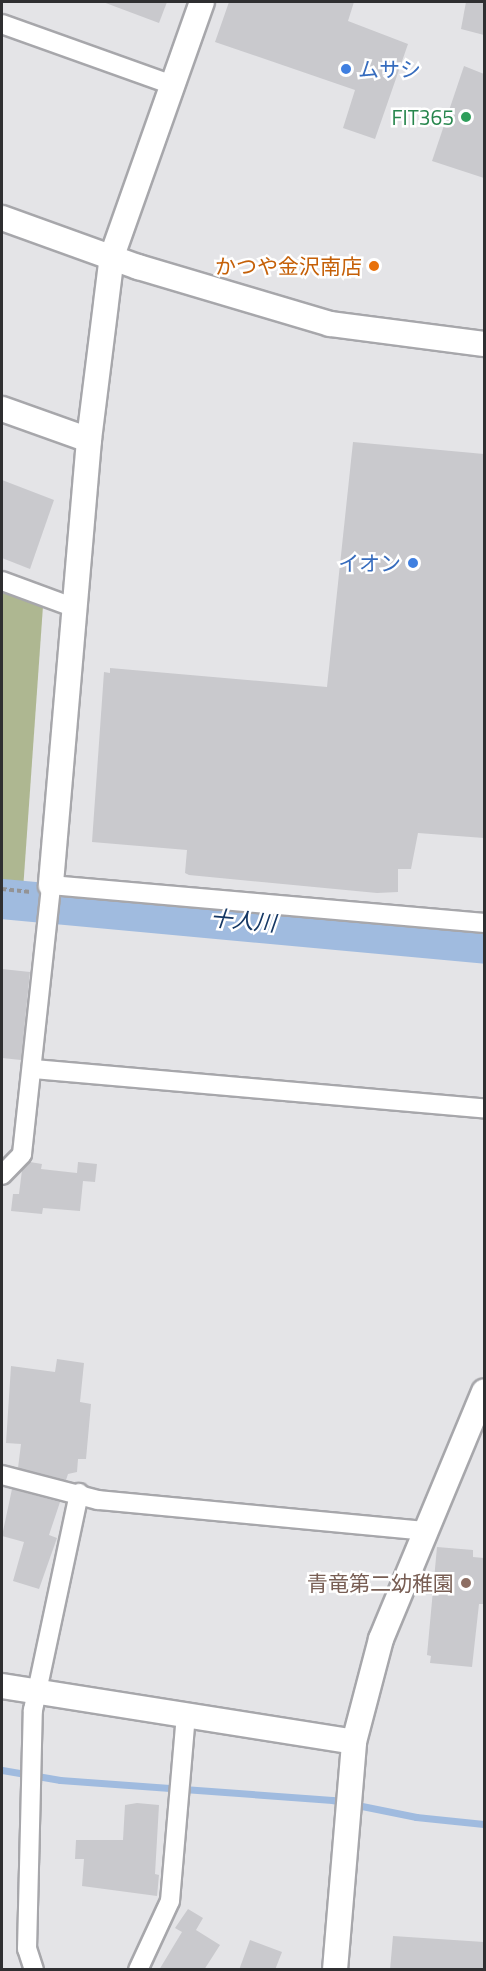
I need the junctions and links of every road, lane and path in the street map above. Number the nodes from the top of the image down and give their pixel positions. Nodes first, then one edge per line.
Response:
1 (202, 2) edge
2 (2, 24) edge
3 (172, 84) junction
4 (2, 218) edge
5 (112, 256) junction
6 (484, 344) edge
7 (2, 409) edge
8 (89, 441) junction
9 (2, 581) edge
10 (75, 608) junction
11 (2, 889) edge
12 (50, 893) junction
13 (484, 923) edge
14 (34, 1068) junction
15 (484, 1108) edge
16 (22, 1154) junction
17 (2, 1160) edge
18 (2, 1175) edge
19 (484, 1392) edge
20 (2, 1474) edge
21 (79, 1493) junction
22 (424, 1531) junction
23 (2, 1686) edge
24 (34, 1692) junction
25 (186, 1714) junction
26 (354, 1742) junction
27 (34, 1970) edge
28 (138, 1970) edge
29 (335, 1970) edge

1 - 3 street
2 - 3 street
3 - 5 street
4 - 5 street
5 - 6 street
5 - 8 street
7 - 8 street
8 - 10 street
9 - 10 street
10 - 12 street
11 - 12 path
12 - 13 street
12 - 14 street
14 - 15 street
14 - 16 street
16 - 17 street
16 - 18 street
19 - 22 street
20 - 21 street
21 - 22 street
21 - 24 street
22 - 26 street
23 - 24 street
24 - 25 street
24 - 27 street
25 - 26 street
25 - 28 street
26 - 29 street

